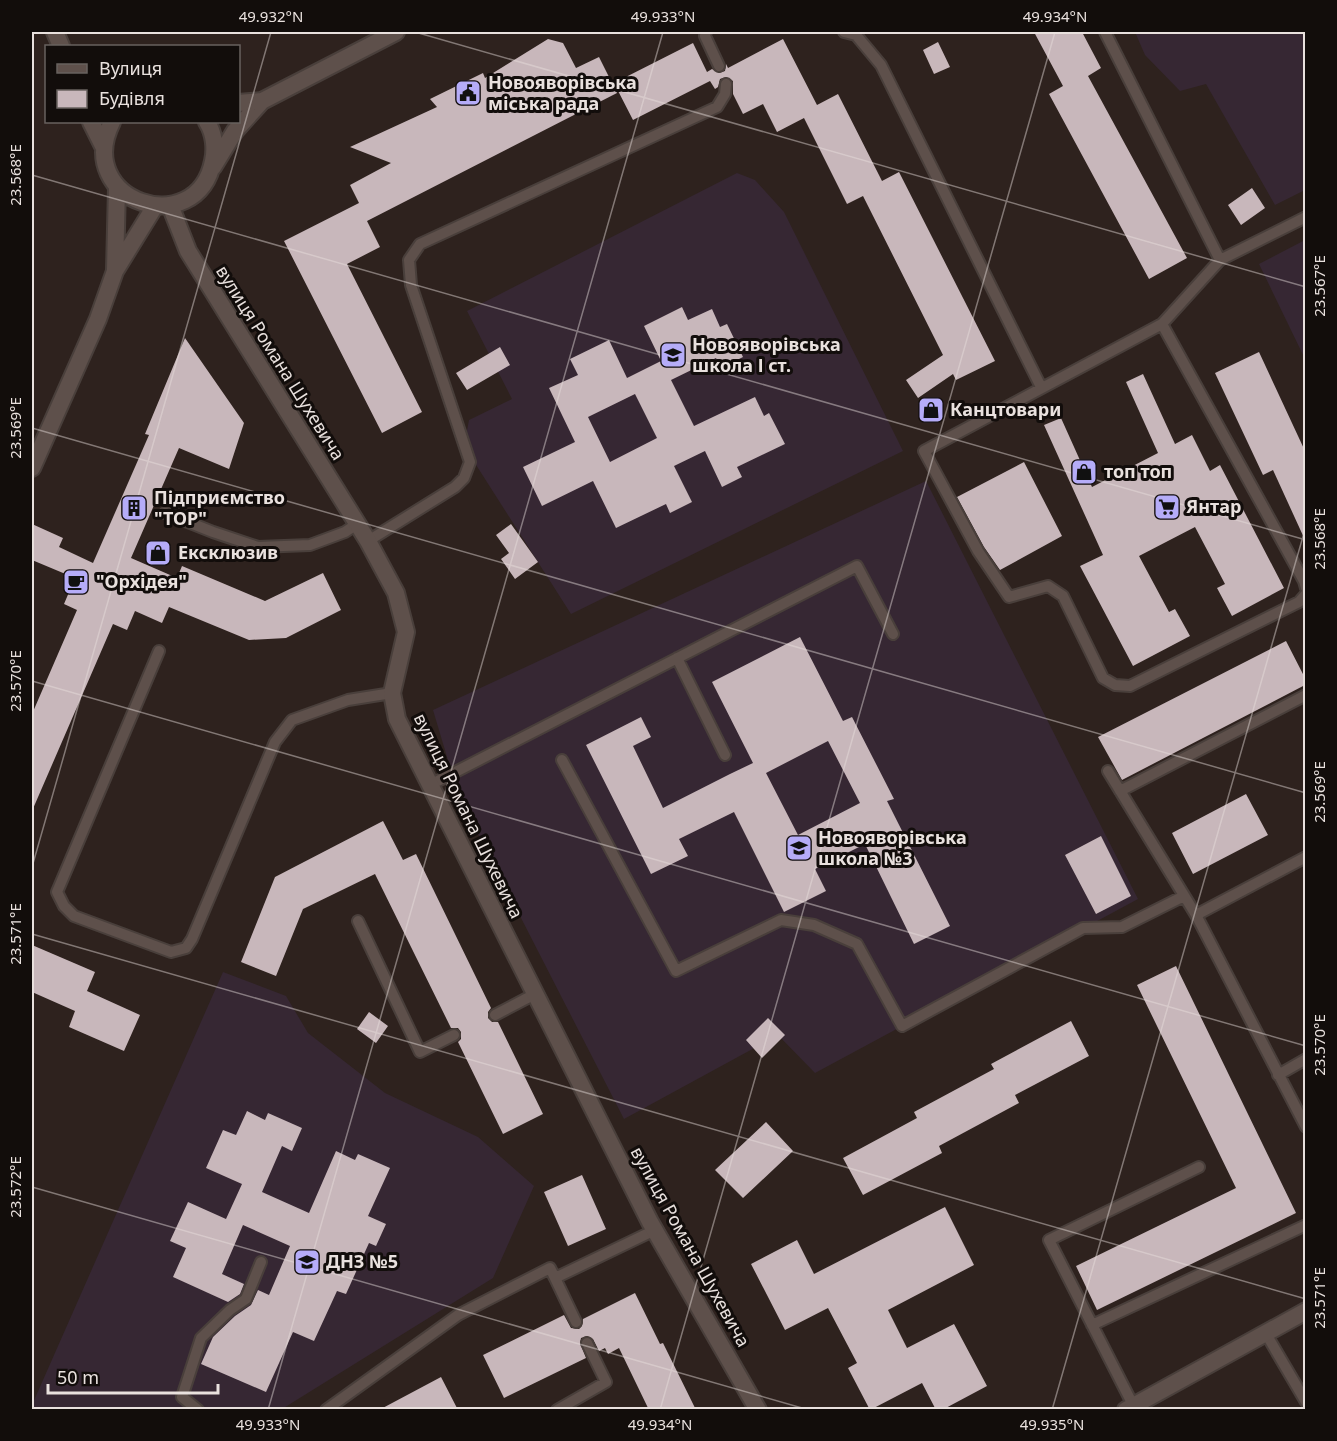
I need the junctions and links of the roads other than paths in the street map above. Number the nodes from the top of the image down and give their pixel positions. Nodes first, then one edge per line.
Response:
1 (396, 32) edge
2 (706, 32) edge
3 (844, 32) edge
4 (1105, 32) edge
5 (856, 33) edge
6 (719, 66) dead end
7 (726, 84) dead end
8 (262, 101) junction
9 (240, 103) edge
10 (92, 123) edge
11 (111, 123) edge
12 (207, 123) edge
13 (103, 146) junction
14 (212, 169) junction
15 (117, 187) junction
16 (162, 206) junction
17 (1305, 217) edge
18 (1220, 260) junction
19 (115, 271) junction
20 (1162, 324) junction
21 (1041, 387) junction
22 (32, 468) edge
23 (165, 513) dead end
24 (357, 524) junction
25 (368, 541) junction
26 (1305, 588) edge
27 (1305, 594) edge
28 (893, 634) dead end
29 (159, 651) dead end
30 (677, 658) junction
31 (392, 693) junction
32 (1305, 695) edge
33 (725, 755) dead end
34 (562, 760) dead end
35 (1108, 771) dead end
36 (430, 785) junction
37 (1120, 791) junction
38 (1305, 857) edge
39 (1184, 896) junction
40 (1196, 915) junction
41 (358, 921) dead end
42 (535, 994) junction
43 (495, 1015) dead end
44 (454, 1035) dead end
45 (1305, 1059) edge
46 (1278, 1075) junction
47 (1305, 1127) edge
48 (1199, 1167) dead end
49 (1305, 1225) edge
50 (655, 1230) junction
51 (261, 1262) dead end
52 (555, 1278) junction
53 (1305, 1311) edge
54 (576, 1322) dead end
55 (1092, 1325) junction
56 (1265, 1332) junction
57 (587, 1343) dead end
58 (1305, 1402) edge
59 (1129, 1407) edge
60 (198, 1410) edge
61 (326, 1410) edge
62 (557, 1410) edge
63 (758, 1410) edge

1 - 8 street
2 - 6 lane
3 - 5 lane
4 - 18 lane
5 - 21 lane
7 - 25 lane
8 - 9 street
8 - 14 street
10 - 13 street
11 - 13 street
12 - 14 street
13 - 15 street
14 - 16 street
15 - 16 street
15 - 19 street
16 - 19 street
16 - 24 street, вулиця Романа Шухевича
17 - 18 lane
18 - 20 lane
19 - 22 street
20 - 21 lane
20 - 26 lane
21 - 27 lane
23 - 24 lane
24 - 25 street, вулиця Романа Шухевича
25 - 31 street, вулиця Романа Шухевича
28 - 30 lane
29 - 31 lane
30 - 33 lane
30 - 36 lane
31 - 36 street, вулиця Романа Шухевича
32 - 37 lane
34 - 39 lane
35 - 37 lane
36 - 42 street, вулиця Романа Шухевича
37 - 39 lane
38 - 40 lane
39 - 40 lane
40 - 46 lane
41 - 44 lane
42 - 43 lane
42 - 50 street, вулиця Романа Шухевича
45 - 46 lane
46 - 47 lane
48 - 55 lane
49 - 55 lane
50 - 52 lane
50 - 63 street, вулиця Романа Шухевича
51 - 60 lane
52 - 54 lane
52 - 61 lane
53 - 56 street
55 - 59 lane
56 - 58 lane
56 - 59 street
57 - 62 lane

